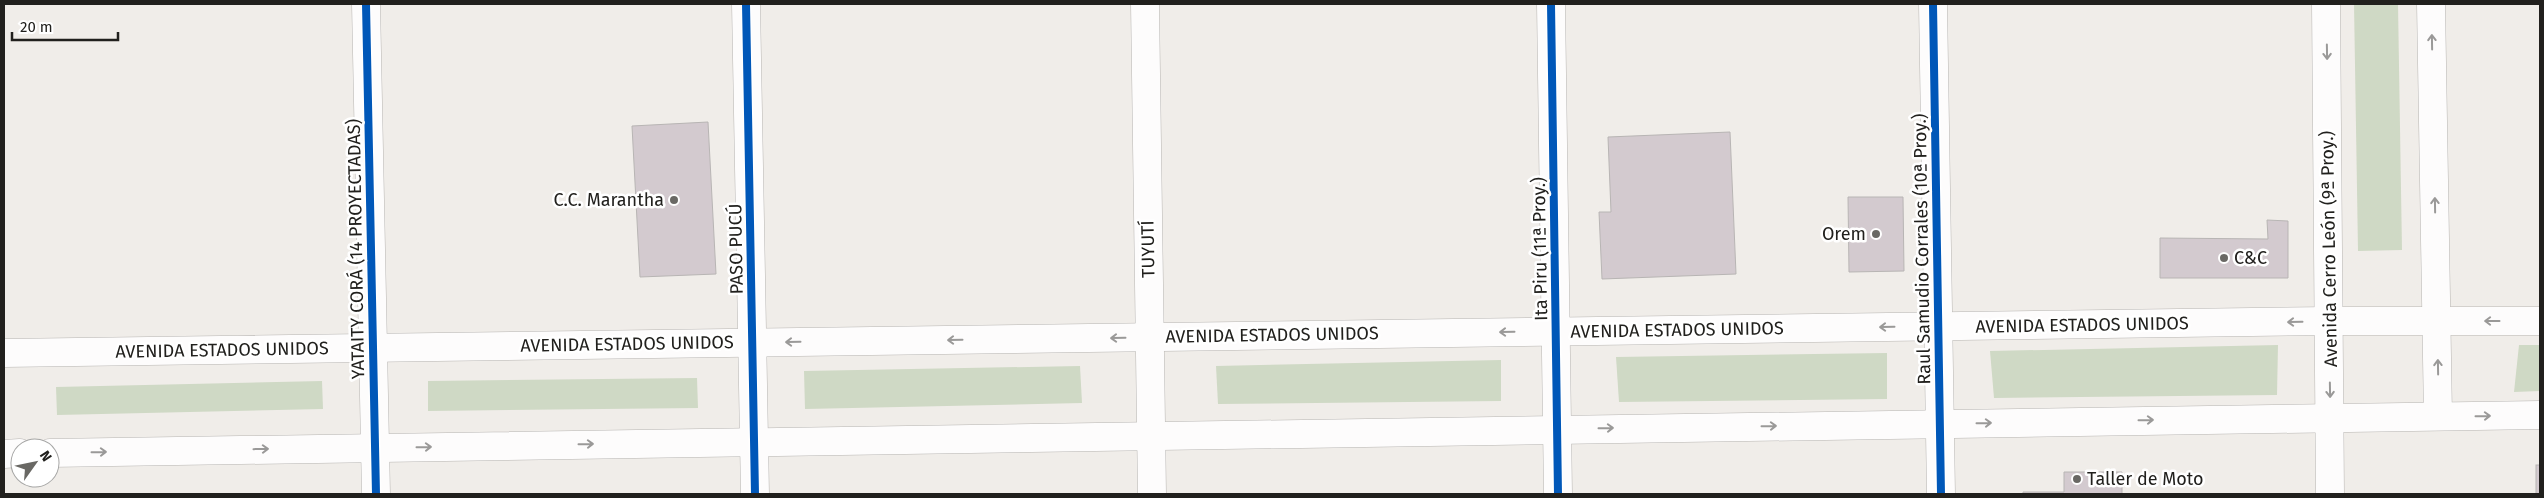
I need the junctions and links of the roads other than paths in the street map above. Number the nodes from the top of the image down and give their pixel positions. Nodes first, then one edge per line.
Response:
1 (366, 4) edge
2 (746, 4) edge
3 (1145, 4) edge
4 (1551, 4) edge
5 (1933, 4) edge
6 (2326, 4) edge
7 (2431, 4) edge
8 (2329, 321) junction
9 (2437, 321) junction
10 (2540, 321) edge
11 (1939, 326) junction
12 (1556, 332) junction
13 (1150, 337) junction
14 (753, 343) junction
15 (373, 348) junction
16 (4, 352) edge
17 (2540, 415) edge
18 (2438, 416) junction
19 (2330, 417) junction
20 (1940, 423) junction
21 (1558, 429) junction
22 (1151, 436) junction
23 (754, 442) junction
24 (375, 448) junction
25 (60, 453) edge
26 (376, 494) edge
27 (755, 494) edge
28 (1152, 494) edge
29 (1558, 494) edge
30 (1942, 494) edge
31 (2330, 494) edge

1 - 15 main road, YATAITY CORÁ (14 PROYECTADAS)
2 - 14 main road, PASO PUCÚ
3 - 13 main road, TUYUTÍ
4 - 12 main road, Ita Piru (11ª Proy.)
5 - 11 main road, Raul Samudio Corrales (10ª Proy.)
6 -> 8 main road, Avenida Cerro León (9ª Proy.)
9 -> 7 main road
8 - 9 main road, AVENIDA ESTADOS UNIDOS
8 -> 11 main road, AVENIDA ESTADOS UNIDOS
8 -> 19 main road, Avenida Cerro León (9ª Proy.)
10 -> 9 main road, AVENIDA ESTADOS UNIDOS
18 -> 9 main road
11 -> 12 main road, AVENIDA ESTADOS UNIDOS
11 - 20 main road, Raul Samudio Corrales (10ª Proy.)
12 -> 13 main road, AVENIDA ESTADOS UNIDOS
12 - 21 main road, Ita Piru (11ª Proy.)
13 -> 14 main road, AVENIDA ESTADOS UNIDOS
13 - 22 main road, TUYUTÍ
14 - 15 main road, AVENIDA ESTADOS UNIDOS
14 - 23 main road, PASO PUCÚ
15 - 16 main road, AVENIDA ESTADOS UNIDOS
15 - 24 main road, YATAITY CORÁ (14 PROYECTADAS)
18 -> 17 main road
18 - 19 main road
20 -> 19 main road
19 - 31 main road, Avenida Cerro León (9ª Proy.)
21 -> 20 main road
20 - 30 main road, Raul Samudio Corrales (10ª Proy.)
21 - 22 main road
21 - 29 main road, Ita Piru (11ª Proy.)
22 - 23 main road
22 - 28 main road, TUYUTÍ
24 -> 23 main road
23 - 27 main road, PASO PUCÚ
25 -> 24 main road
24 - 26 main road, YATAITY CORÁ (14 PROYECTADAS)

